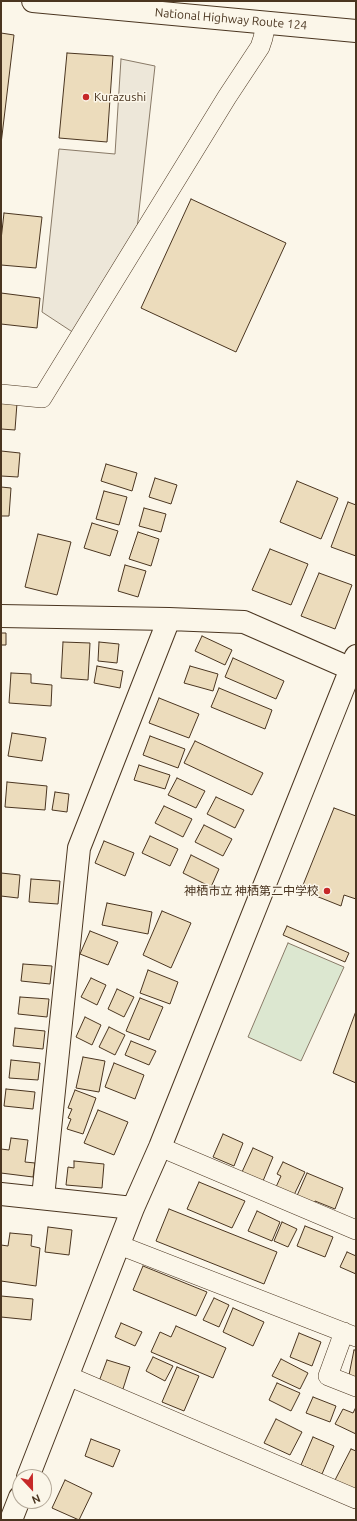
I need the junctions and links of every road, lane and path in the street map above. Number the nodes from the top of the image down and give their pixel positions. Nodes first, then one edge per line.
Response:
1 (33, 1) edge
2 (149, 6) edge
3 (266, 23) junction
4 (356, 31) edge
5 (1, 394) edge
6 (1, 616) edge
7 (169, 619) junction
8 (354, 666) edge
9 (160, 1146) junction
10 (1, 1194) edge
11 (44, 1197) junction
12 (133, 1208) junction
13 (356, 1230) edge
14 (119, 1245) junction
15 (350, 1335) edge
16 (68, 1376) junction
17 (356, 1388) edge
18 (31, 1469) edge
19 (356, 1499) edge
20 (15, 1509) edge
21 (11, 1520) edge

1 - 2 main road, National Highway Route 124
2 - 3 main road, National Highway Route 124
3 - 4 main road, National Highway Route 124
3 - 5 street
6 - 7 main road
7 - 8 main road
7 - 11 main road
8 - 9 main road
9 - 12 main road
9 - 13 street
10 - 11 main road
11 - 12 main road
12 - 14 main road
14 - 15 street
14 - 16 main road
15 - 17 street
16 - 18 main road
16 - 19 street
20 - 21 main road

